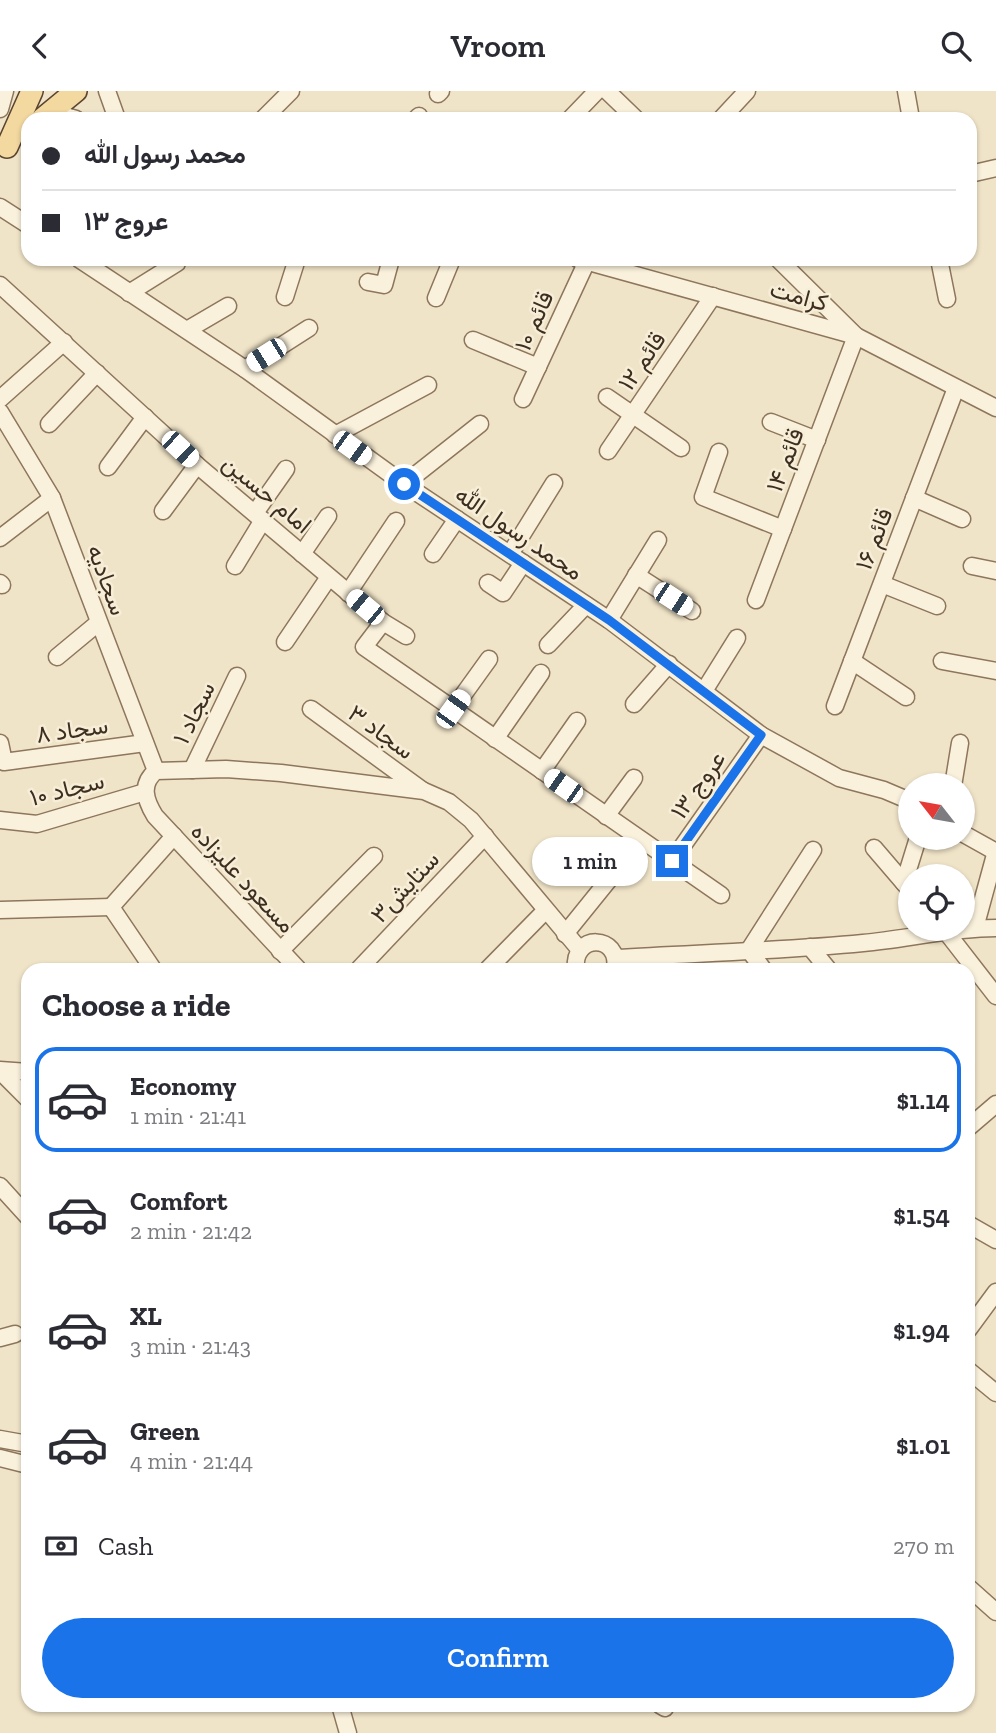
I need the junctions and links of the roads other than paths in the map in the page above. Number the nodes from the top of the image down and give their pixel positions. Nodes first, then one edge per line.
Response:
1 (5, 91) edge
2 (32, 91) edge
3 (76, 91) edge
4 (107, 91) edge
5 (291, 91) edge
6 (597, 91) edge
7 (607, 91) edge
8 (747, 91) edge
9 (906, 91) edge
10 (0, 109) edge
11 (22, 112) edge
12 (51, 112) edge
13 (114, 112) edge
14 (270, 112) edge
15 (577, 112) edge
16 (629, 112) edge
17 (728, 112) edge
18 (910, 112) edge
19 (21, 114) edge
20 (21, 137) edge
21 (4, 150) edge
22 (996, 168) edge
23 (977, 172) edge
24 (0, 207) edge
25 (21, 220) edge
26 (90, 266) edge
27 (172, 266) edge
28 (294, 266) edge
29 (387, 266) edge
30 (449, 266) edge
31 (581, 266) edge
32 (606, 266) edge
33 (785, 266) edge
34 (940, 266) edge
35 (376, 283) dead end
36 (0, 285) edge
37 (130, 293) junction
38 (713, 296) junction
39 (285, 297) dead end
40 (436, 298) dead end
41 (947, 299) dead end
42 (228, 306) dead end
43 (309, 328) dead end
44 (187, 330) junction
45 (856, 336) junction
46 (472, 341) dead end
47 (64, 342) junction
48 (538, 367) junction
49 (245, 369) junction
50 (97, 373) junction
51 (428, 385) dead end
52 (956, 388) junction
53 (607, 397) dead end
54 (0, 399) edge
55 (523, 399) dead end
56 (996, 408) edge
57 (0, 412) edge
58 (632, 416) junction
59 (145, 417) junction
60 (771, 422) dead end
61 (48, 424) dead end
62 (480, 425) dead end
63 (335, 436) junction
64 (817, 440) junction
65 (681, 449) dead end
66 (608, 451) dead end
67 (719, 452) dead end
68 (197, 465) junction
69 (108, 467) dead end
70 (286, 469) dead end
71 (554, 483) dead end
72 (404, 484) junction
73 (52, 498) junction
74 (914, 498) junction
75 (163, 510) dead end
76 (328, 516) dead end
77 (259, 517) junction
78 (457, 519) junction
79 (962, 519) dead end
80 (396, 521) dead end
81 (783, 529) junction
82 (0, 538) edge
83 (658, 540) dead end
84 (302, 554) junction
85 (433, 554) dead end
86 (517, 558) junction
87 (235, 566) dead end
88 (972, 566) dead end
89 (996, 571) edge
90 (636, 575) junction
91 (329, 577) junction
92 (488, 583) dead end
93 (881, 584) junction
94 (348, 593) junction
95 (756, 600) dead end
96 (586, 605) junction
97 (937, 605) dead end
98 (692, 611) dead end
99 (609, 620) junction
100 (383, 622) junction
101 (98, 623) junction
102 (406, 636) dead end
103 (737, 638) dead end
104 (285, 642) dead end
105 (548, 645) dead end
106 (57, 657) dead end
107 (489, 659) dead end
108 (852, 661) junction
109 (943, 661) dead end
110 (669, 664) junction
111 (996, 671) edge
112 (541, 673) dead end
113 (237, 676) dead end
114 (704, 691) junction
115 (906, 698) dead end
116 (634, 704) dead end
117 (835, 706) dead end
118 (310, 709) dead end
119 (453, 709) junction
120 (577, 722) dead end
121 (761, 735) junction
122 (495, 739) junction
123 (0, 743) edge
124 (145, 743) junction
125 (960, 743) dead end
126 (192, 770) junction
127 (156, 771) junction
128 (542, 771) junction
129 (955, 773) edge
130 (634, 778) dead end
131 (424, 791) junction
132 (145, 792) junction
133 (898, 796) edge
134 (607, 816) junction
135 (0, 820) edge
136 (174, 836) junction
137 (485, 837) junction
138 (641, 840) junction
139 (975, 840) edge
140 (874, 848) dead end
141 (813, 850) dead end
142 (996, 851) edge
143 (374, 856) dead end
144 (672, 861) junction
145 (898, 876) edge
146 (721, 894) dead end
147 (111, 907) junction
148 (0, 910) edge
149 (545, 911) junction
150 (975, 928) joint
151 (996, 928) edge
152 (565, 934) junction
153 (898, 937) edge
154 (953, 941) edge
155 (810, 947) junction
156 (580, 950) junction
157 (749, 950) junction
158 (280, 951) junction
159 (149, 963) edge
160 (292, 963) edge
161 (365, 963) edge
162 (494, 963) edge
163 (576, 963) edge
164 (615, 963) edge
165 (625, 963) edge
166 (759, 963) edge
167 (823, 963) edge
168 (970, 963) edge
169 (975, 969) edge
170 (996, 996) edge
171 (0, 1071) edge
172 (21, 1072) edge
173 (21, 1092) edge
174 (996, 1104) edge
175 (975, 1123) edge
176 (0, 1186) edge
177 (21, 1209) edge
178 (975, 1228) edge
179 (996, 1240) edge
180 (996, 1292) edge
181 (975, 1320) edge
182 (975, 1376) edge
183 (996, 1393) edge
184 (0, 1439) edge
185 (21, 1443) edge
186 (0, 1458) edge
187 (21, 1463) edge
188 (975, 1592) edge
189 (993, 1604) edge
190 (342, 1712) edge
191 (348, 1733) edge

1 - 10 street
2 - 11 main road
3 - 12 main road
4 - 13 street
5 - 14 street
6 - 15 street
7 - 16 street
8 - 17 street
9 - 18 street
19 - 21 main road
20 - 21 main road
22 - 23 street
24 - 25 street
26 - 37 street, محمد رسول الله
27 - 37 street
28 - 39 street
29 - 35 street
30 - 40 street
31 - 48 street, قائم ۱۰
32 - 38 street, کرامت
33 - 45 street
34 - 41 street
36 - 47 street, امام حسین
37 - 44 street, محمد رسول الله
38 - 45 street, کرامت
38 - 58 street, قائم ۱۲
42 - 44 street
43 - 49 street
44 - 49 street, محمد رسول الله
45 - 52 street, کرامت
45 - 64 street, قائم ۱۴
46 - 48 street
47 - 50 street, امام حسین
47 - 54 street
48 - 55 street, قائم ۱۰
49 - 63 street, محمد رسول الله
50 - 59 street, امام حسین
50 - 61 street
51 - 63 street
52 - 56 street, کرامت
52 - 74 street, قائم ۱۶
53 - 58 street
57 - 73 street, سجادیه
58 - 65 street
58 - 66 street, قائم ۱۲
59 - 68 street, امام حسین
59 - 69 street
60 - 64 street
62 - 72 street
63 - 72 street, محمد رسول الله
64 - 81 street, قائم ۱۴
67 - 81 street
68 - 75 street
68 - 77 street, امام حسین
70 - 77 street
71 - 86 street
72 - 78 street, محمد رسول الله
73 - 82 street
73 - 101 street, سجادیه
74 - 79 street
74 - 93 street, قائم ۱۶
76 - 84 street
77 - 84 street, امام حسین
77 - 87 street
78 - 85 street
78 - 86 street, محمد رسول الله
80 - 94 street
81 - 95 street, قائم ۱۴
83 - 90 street
84 - 91 street, امام حسین
86 - 92 street
86 - 96 street, محمد رسول الله
88 - 89 street
90 - 98 street
90 - 99 street
91 - 94 street, امام حسین
91 - 104 street
93 - 97 street
93 - 108 street, قائم ۱۶
94 - 100 street, امام حسین
96 - 99 street, محمد رسول الله
96 - 105 street
99 - 110 street, محمد رسول الله
100 - 102 street, امام حسین
100 - 119 street
101 - 106 street
101 - 124 street, سجادیه
103 - 114 street
107 - 119 street
108 - 115 street
108 - 117 street, قائم ۱۶
109 - 111 street
110 - 114 street, محمد رسول الله
110 - 116 street
112 - 122 street
113 - 126 street, سجاد ۱
114 - 121 street, محمد رسول الله
118 - 131 street, سجاد ۳
119 - 122 street
120 - 128 street
121 - 133 street, محمد رسول الله
121 - 144 street, عروج ۱۳
122 - 128 street
123 - 124 street, سجاد ۸
124 - 127 street, سجادیه
125 - 129 street
126 - 127 street
126 - 131 street
127 - 132 street
128 - 134 street
130 - 134 street
131 - 137 street
132 - 135 street, سجاد ۱۰
132 - 136 street, مسعود علیزاده
134 - 138 street
136 - 147 street
136 - 158 street, مسعود علیزاده
137 - 149 street
137 - 161 street, ستایش۳
138 - 144 street
138 - 152 street
139 - 142 street
140 - 145 street
141 - 157 street
142 - 150 street
143 - 158 street
144 - 146 street
147 - 148 street
147 - 159 street
149 - 152 street
149 - 162 street
150 - 151 street
152 - 156 street
153 - 155 street
154 - 168 street
155 - 157 street
155 - 167 street
156 - 163 street
156 - 164 street
157 - 165 street
157 - 166 street
158 - 160 street, مسعود علیزاده
169 - 170 street
171 - 172 street
171 - 173 street
174 - 175 street
176 - 177 street
178 - 179 street
180 - 181 street
182 - 183 street
184 - 185 street
186 - 187 street
188 - 189 street
190 - 191 street

